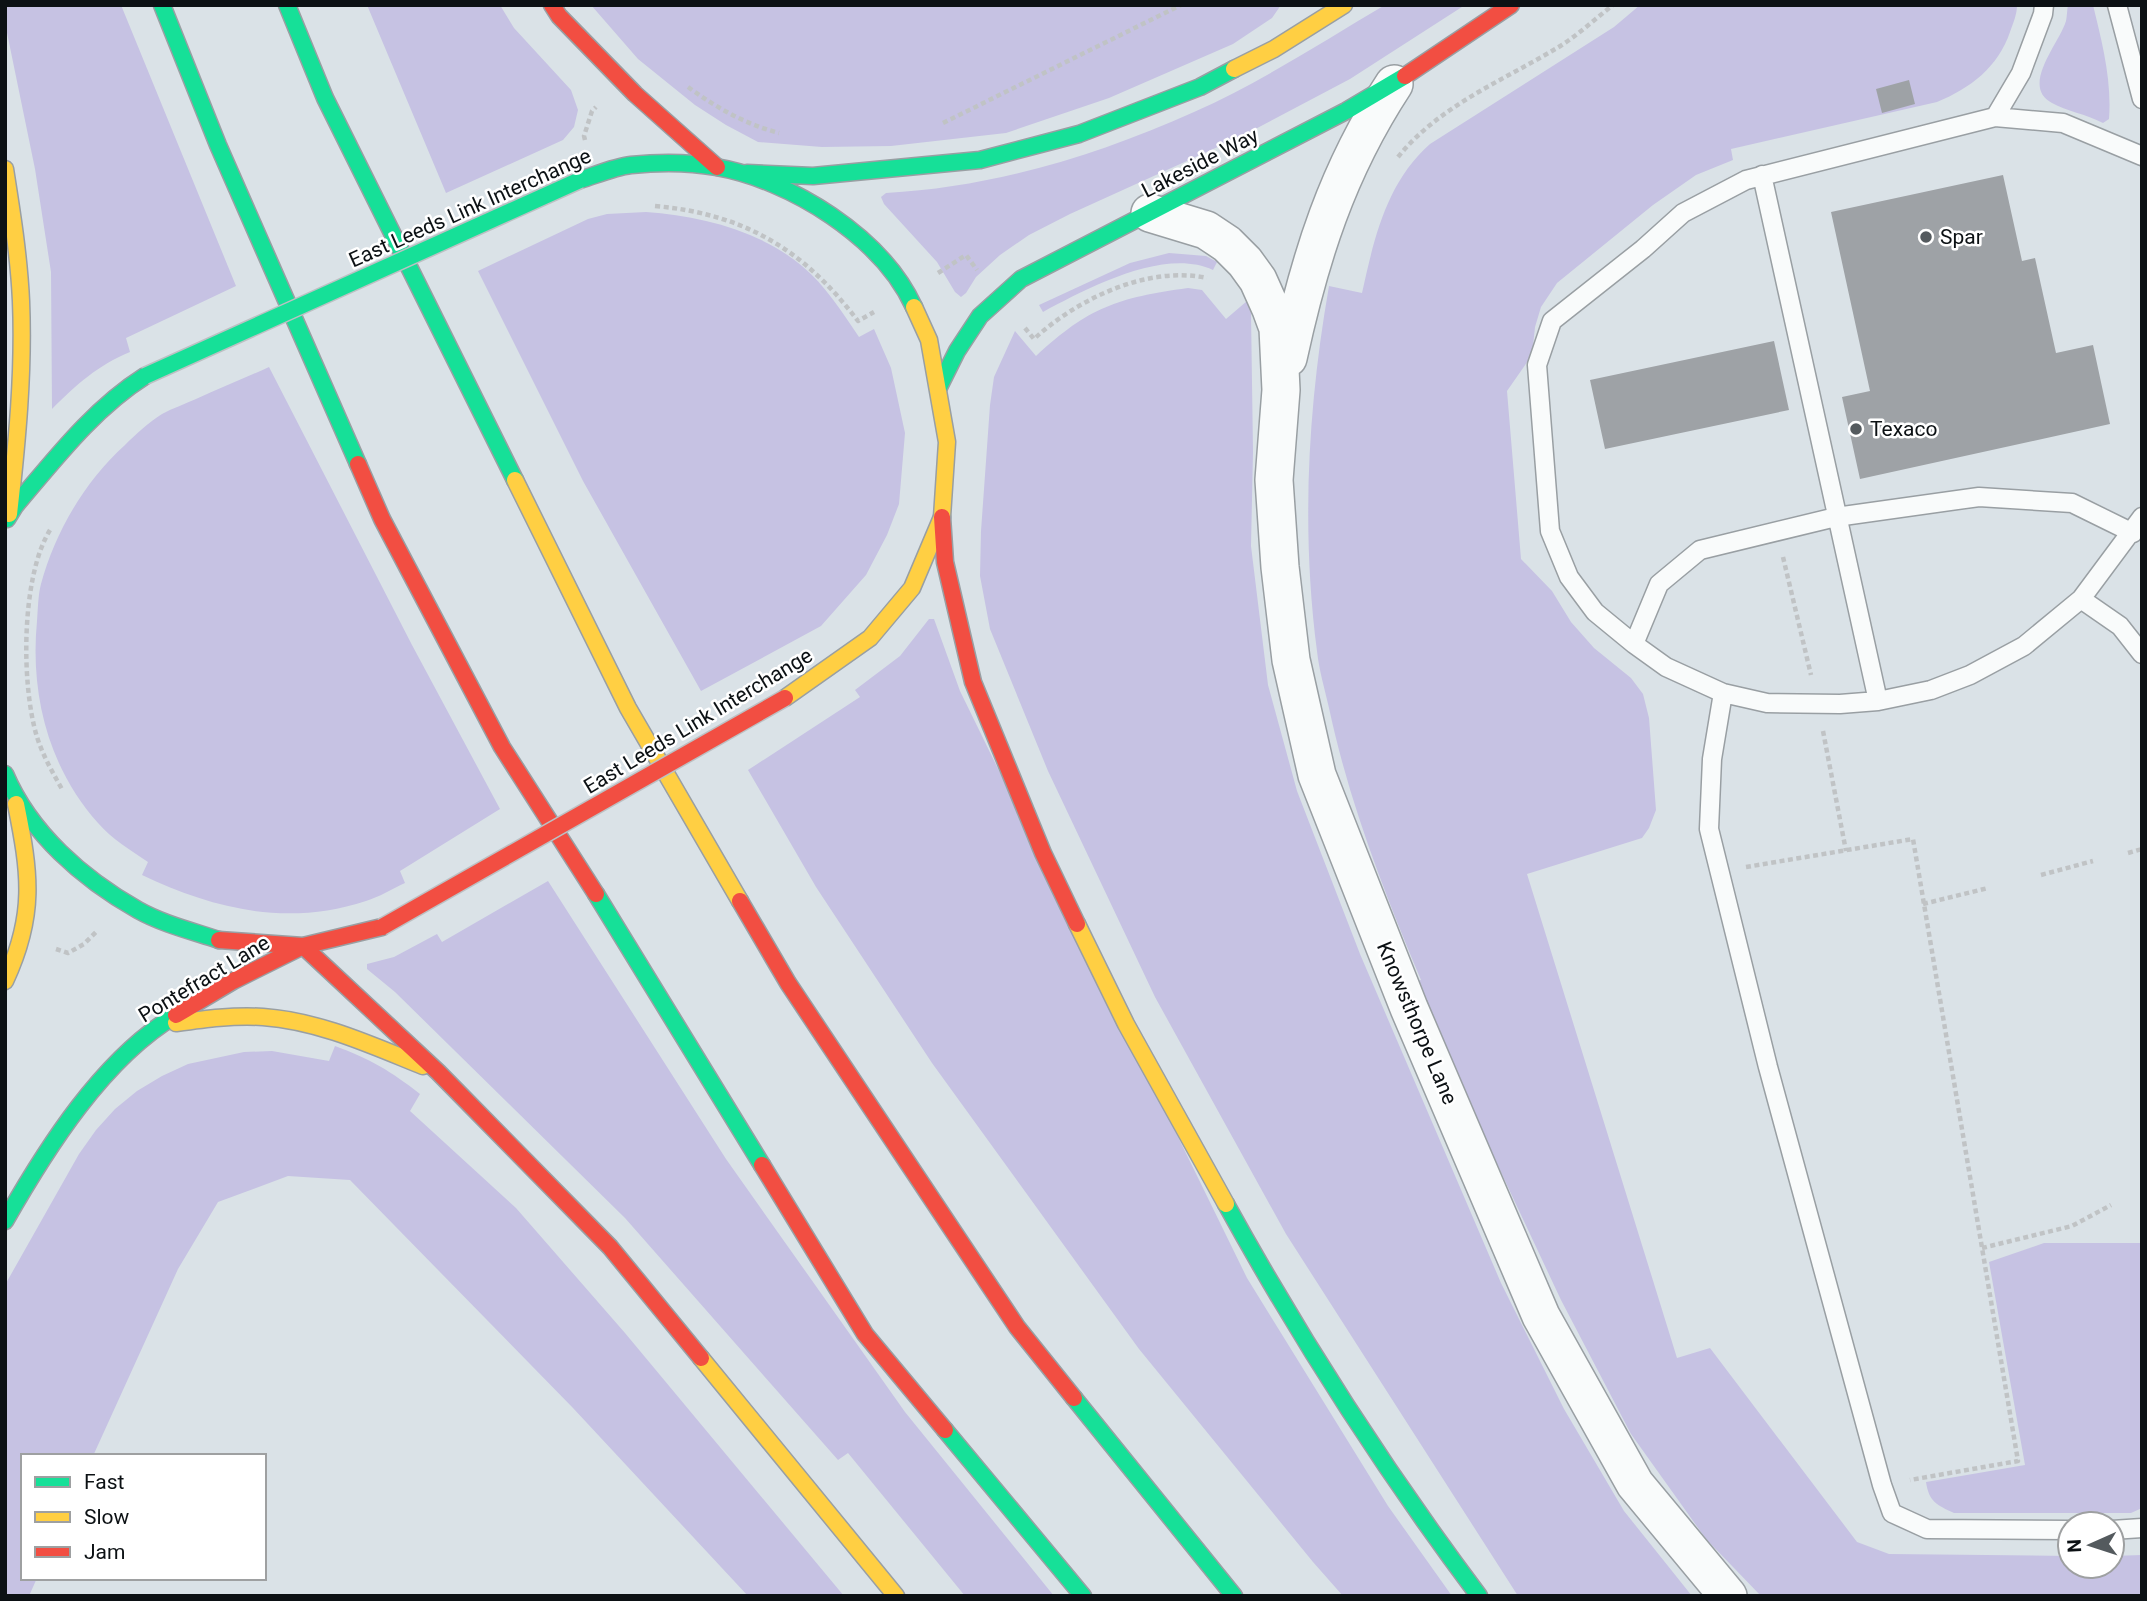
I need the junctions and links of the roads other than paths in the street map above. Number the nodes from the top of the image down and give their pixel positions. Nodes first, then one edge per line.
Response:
1 (162, 5) edge
2 (287, 5) edge
3 (552, 5) edge
4 (1313, 5) edge
5 (1344, 5) edge
6 (1511, 5) edge
7 (2044, 5) edge
8 (2117, 5) edge
9 (1310, 27) junction
10 (1394, 84) junction
11 (2141, 89) edge
12 (1995, 117) junction
13 (2142, 156) edge
14 (717, 167) junction
15 (5, 169) edge
16 (738, 172) junction
17 (1762, 175) junction
18 (1150, 213) junction
19 (939, 387) junction
20 (1281, 390) junction
21 (942, 517) junction
22 (1836, 517) junction
23 (7, 519) edge
24 (2137, 525) edge
25 (2081, 599) junction
26 (1634, 644) junction
27 (2142, 654) edge
28 (1723, 693) junction
29 (1878, 701) junction
30 (5, 774) edge
31 (15, 795) junction
32 (303, 946) junction
33 (5, 981) edge
34 (159, 1025) junction
35 (438, 1072) junction
36 (5, 1221) edge
37 (2056, 1530) edge
38 (895, 1596) edge
39 (1083, 1596) edge
40 (1234, 1596) edge
41 (1479, 1596) edge
42 (1728, 1596) edge

1 - 39 main road
2 - 40 main road
3 - 14 main road
4 - 9 main road
5 - 9 main road
6 - 10 main road, Lakeside Way
7 - 12 lane
8 - 11 lane
9 - 16 main road
10 - 18 main road, Lakeside Way
10 - 20 street, Knowsthorpe Lane
12 - 13 lane
12 - 17 lane
14 - 16 main road, East Leeds Link Interchange
14 - 23 main road, East Leeds Link Interchange, bridge
15 - 23 main road
16 - 19 main road, East Leeds Link Interchange
17 - 22 lane
17 - 26 lane
18 - 19 main road, Lakeside Way
18 - 20 street, Knowsthorpe Lane
19 - 21 main road, East Leeds Link Interchange
20 - 42 street, Knowsthorpe Lane
21 - 32 main road, East Leeds Link Interchange, bridge
21 - 41 main road
22 - 24 lane
22 - 26 lane
22 - 29 lane
24 - 25 lane
25 - 27 lane
25 - 29 lane
26 - 28 lane
28 - 29 lane
28 - 37 lane
30 - 31 main road, East Leeds Link Interchange
31 - 32 main road, East Leeds Link Interchange
31 - 33 main road
32 - 34 main road, Pontefract Lane
32 - 35 main road
34 - 35 main road
34 - 36 main road, Pontefract Lane
35 - 38 main road

